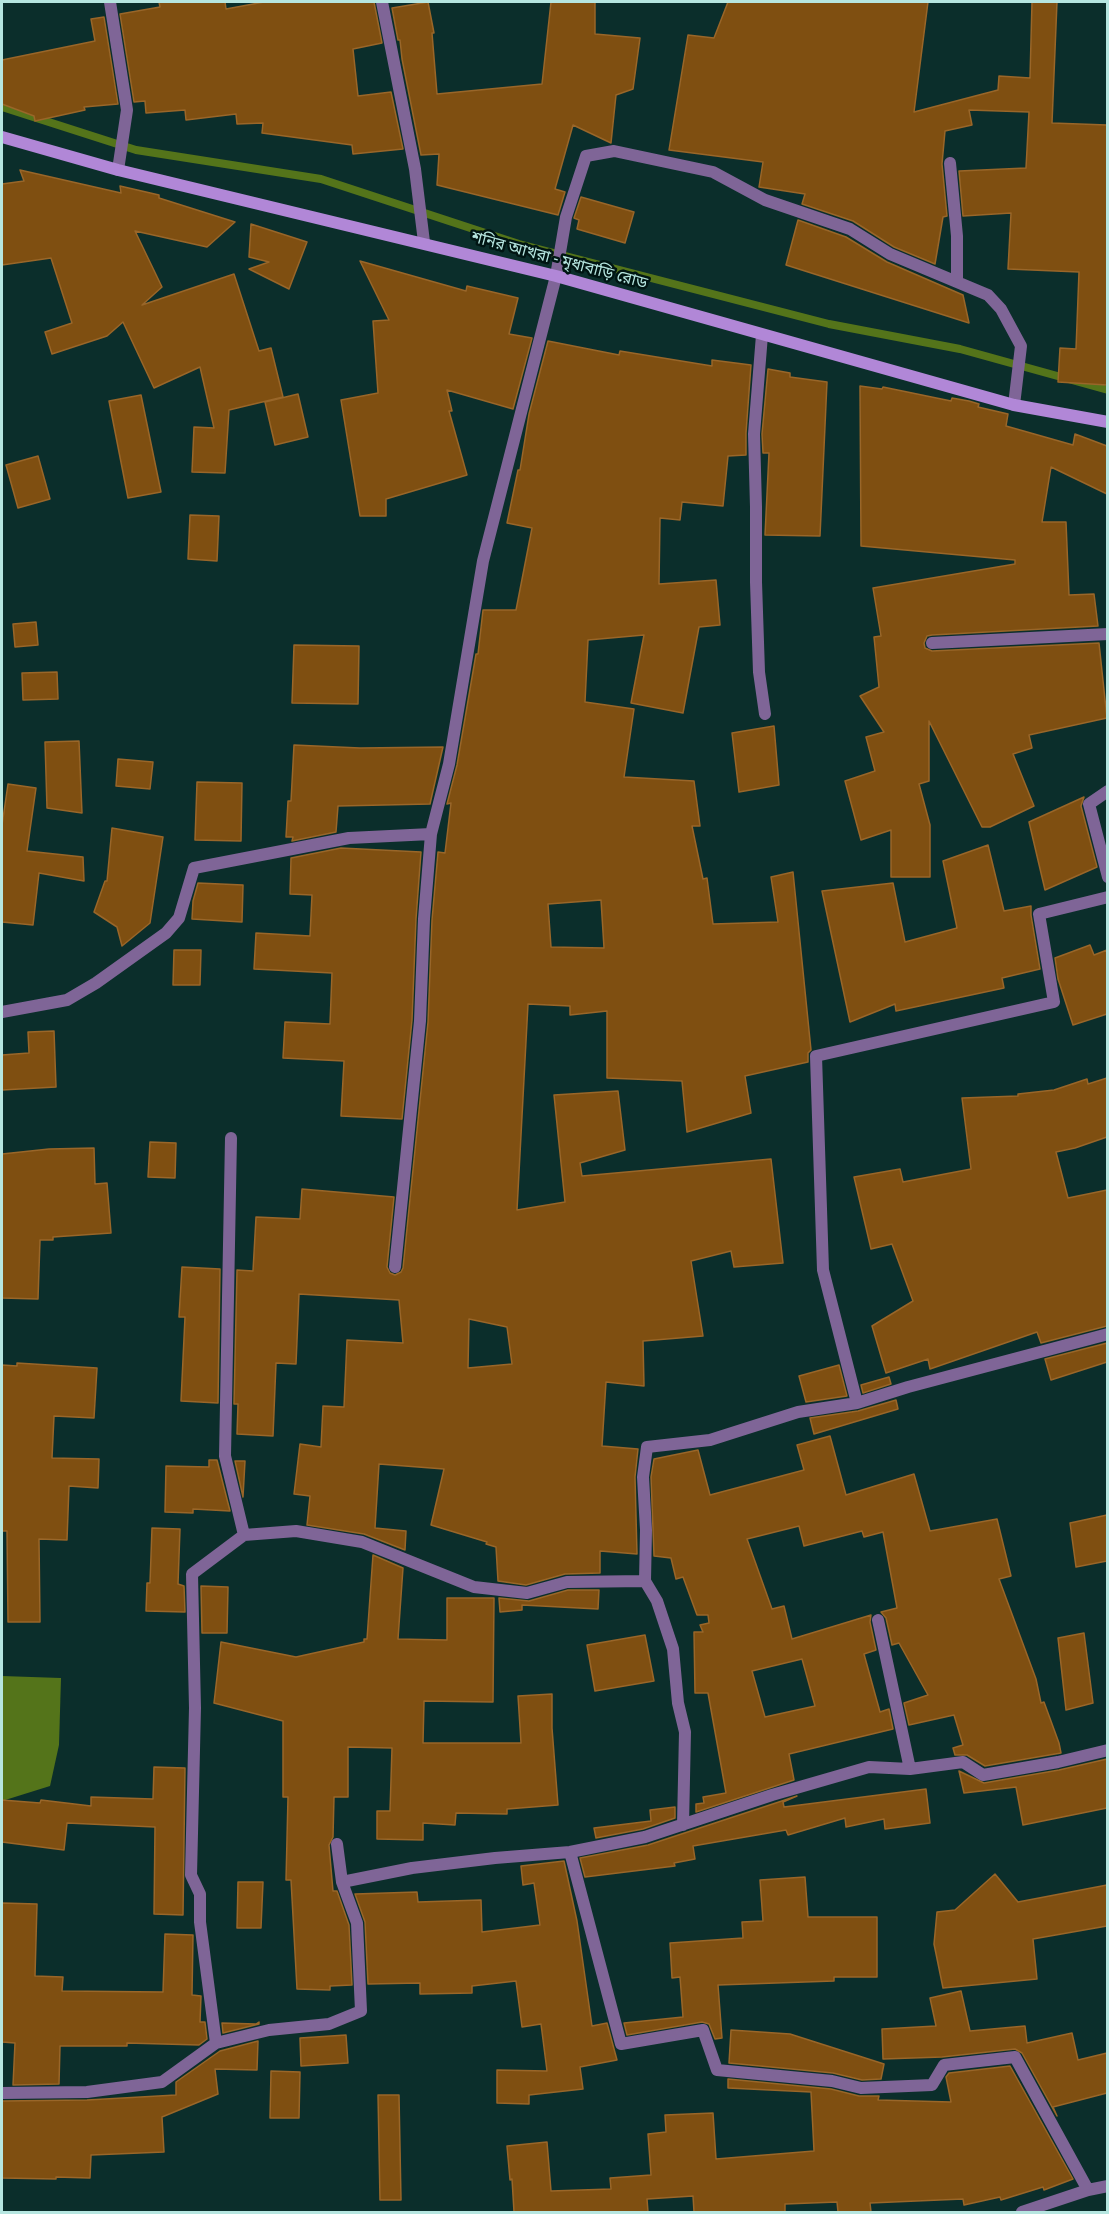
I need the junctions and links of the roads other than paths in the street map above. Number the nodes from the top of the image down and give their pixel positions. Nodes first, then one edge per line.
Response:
1 (110, 2) edge
2 (382, 2) edge
3 (2, 137) edge
4 (950, 163) dead end
5 (118, 170) junction
6 (424, 242) junction
7 (556, 276) junction
8 (957, 282) junction
9 (762, 334) junction
10 (1015, 400) junction
11 (1107, 422) edge
12 (1107, 634) edge
13 (933, 643) dead end
14 (765, 714) dead end
15 (1107, 791) edge
16 (430, 834) junction
17 (1107, 877) edge
18 (1107, 897) edge
19 (2, 1012) edge
20 (231, 1138) dead end
21 (395, 1267) dead end
22 (1107, 1334) edge
23 (857, 1403) junction
24 (244, 1535) junction
25 (645, 1581) junction
26 (878, 1620) dead end
27 (1107, 1750) edge
28 (910, 1769) junction
29 (683, 1825) junction
30 (337, 1844) dead end
31 (570, 1852) junction
32 (342, 1882) junction
33 (216, 2043) junction
34 (2, 2093) edge
35 (1107, 2186) edge
36 (1088, 2190) junction
37 (1022, 2212) edge

1 - 5 street
2 - 6 street
3 - 5 main road, শনির আখরা - মৃধাবাড়ি রোড
4 - 8 street
5 - 6 main road, শনির আখরা - মৃধাবাড়ি রোড
6 - 7 main road, শনির আখরা - মৃধাবাড়ি রোড
7 - 8 street
7 - 9 main road, শনির আখরা - মৃধাবাড়ি রোড
7 - 16 street
8 - 10 street
9 - 10 main road, শনির আখরা - মৃধাবাড়ি রোড
9 - 14 street
10 - 11 main road, শনির আখরা - মৃধাবাড়ি রোড
12 - 13 street
15 - 17 street
16 - 19 street
16 - 21 street
18 - 23 street
20 - 24 street
22 - 23 street
23 - 25 street
24 - 25 street
24 - 33 street
25 - 29 street
26 - 28 street
27 - 28 street
28 - 29 street
29 - 31 street
30 - 32 street
31 - 32 street
31 - 36 street
32 - 33 street
33 - 34 street
35 - 36 street
36 - 37 street

